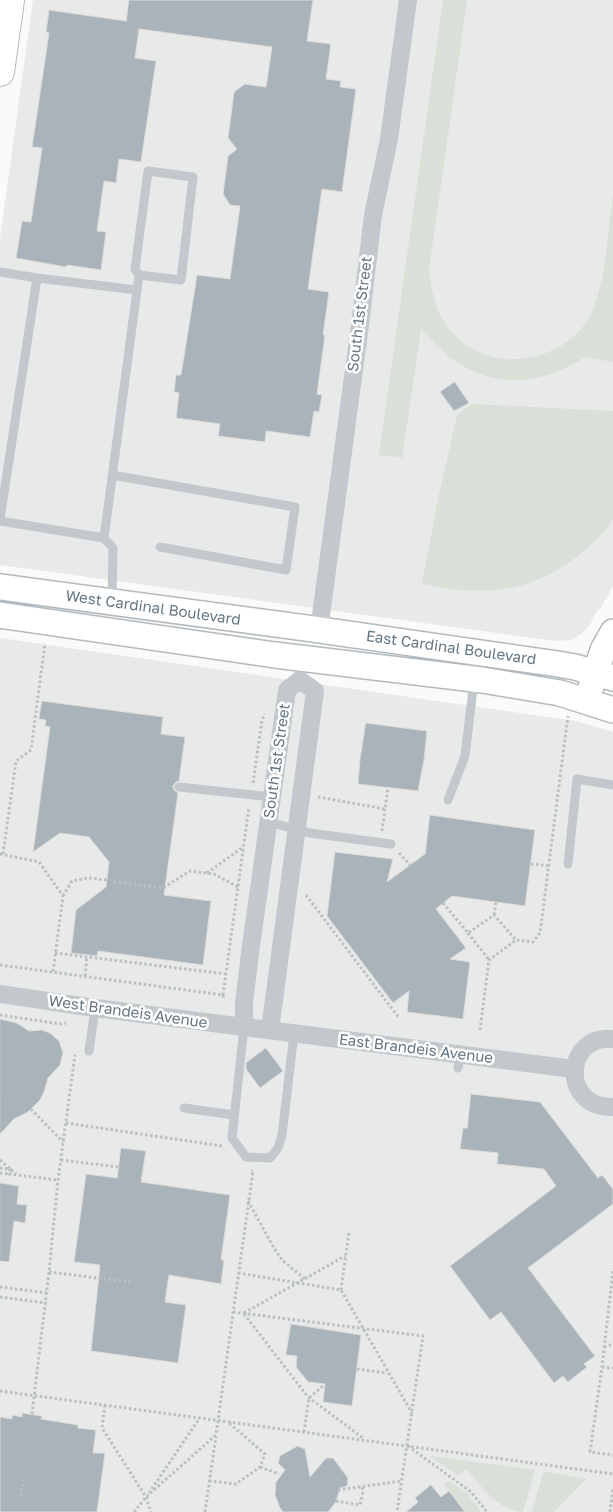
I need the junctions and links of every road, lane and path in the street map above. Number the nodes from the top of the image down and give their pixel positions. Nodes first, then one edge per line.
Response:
1 (10, 0) edge
2 (408, 0) edge
3 (0, 72) edge
4 (0, 272) edge
5 (137, 272) junction
6 (37, 278) junction
7 (137, 290) junction
8 (112, 476) junction
9 (0, 520) edge
10 (104, 538) junction
11 (160, 547) dead end
12 (0, 587) edge
13 (112, 602) junction
14 (0, 615) edge
15 (312, 629) junction
16 (613, 632) edge
17 (45, 640) dead end
18 (301, 669) junction
19 (604, 675) edge
20 (474, 679) junction
21 (269, 708) dead end
22 (578, 708) junction
23 (613, 710) edge
24 (613, 785) edge
25 (178, 787) dead end
26 (388, 788) dead end
27 (251, 795) junction
28 (314, 797) dead end
29 (272, 798) junction
30 (448, 800) dead end
31 (269, 822) junction
32 (297, 830) junction
33 (391, 844) dead end
34 (243, 846) junction
35 (2, 854) edge
36 (530, 864) dead end
37 (568, 864) dead end
38 (550, 866) junction
39 (206, 873) junction
40 (107, 880) dead end
41 (114, 882) dead end
42 (238, 887) junction
43 (303, 892) dead end
44 (64, 896) junction
45 (496, 902) dead end
46 (443, 903) dead end
47 (494, 915) junction
48 (468, 933) junction
49 (516, 940) junction
50 (55, 953) junction
51 (88, 957) junction
52 (489, 960) junction
53 (0, 965) edge
54 (53, 972) junction
55 (226, 974) junction
56 (85, 976) junction
57 (0, 994) edge
58 (223, 995) junction
59 (224, 1000) dead end
60 (95, 1008) junction
61 (0, 1015) edge
62 (399, 1018) dead end
63 (68, 1022) dead end
64 (257, 1029) junction
65 (480, 1030) dead end
66 (294, 1034) junction
67 (613, 1040) edge
68 (76, 1049) dead end
69 (89, 1051) dead end
70 (574, 1069) junction
71 (613, 1106) edge
72 (184, 1108) dead end
73 (31, 1109) dead end
74 (234, 1115) junction
75 (66, 1123) junction
76 (224, 1138) dead end
77 (64, 1142) junction
78 (0, 1160) edge
79 (61, 1160) junction
80 (118, 1167) dead end
81 (0, 1168) edge
82 (244, 1168) dead end
83 (10, 1169) junction
84 (0, 1173) edge
85 (9, 1174) junction
86 (16, 1174) junction
87 (58, 1180) junction
88 (248, 1201) junction
89 (349, 1232) dead end
90 (346, 1256) junction
91 (613, 1270) edge
92 (49, 1272) junction
93 (238, 1273) junction
94 (305, 1279) junction
95 (130, 1282) dead end
96 (297, 1283) junction
97 (0, 1287) edge
98 (612, 1289) edge
99 (341, 1290) junction
100 (47, 1293) junction
101 (0, 1297) edge
102 (46, 1304) junction
103 (233, 1312) junction
104 (243, 1313) junction
105 (363, 1328) junction
106 (613, 1344) edge
107 (604, 1347) junction
108 (602, 1367) junction
109 (613, 1368) edge
110 (357, 1369) dead end
111 (388, 1373) junction
112 (325, 1384) dead end
113 (0, 1391) edge
114 (35, 1394) junction
115 (309, 1398) junction
116 (105, 1405) junction
117 (32, 1414) dead end
118 (412, 1414) junction
119 (199, 1419) junction
120 (218, 1421) junction
121 (228, 1422) junction
122 (304, 1432) junction
123 (216, 1435) junction
124 (364, 1439) junction
125 (407, 1446) junction
126 (613, 1455) edge
127 (260, 1467) junction
128 (279, 1474) dead end
129 (613, 1474) edge
130 (24, 1477) dead end
131 (209, 1480) junction
132 (402, 1481) junction
133 (362, 1486) junction
134 (613, 1489) edge
135 (338, 1490) dead end
136 (21, 1496) dead end
137 (146, 1497) junction
138 (336, 1501) dead end
139 (134, 1512) edge
140 (151, 1512) edge
141 (205, 1512) edge
142 (397, 1512) edge
143 (487, 1512) edge
144 (610, 1512) edge

1 - 3 main road
2 - 15 street, South 1st Street
4 - 6 lane
5 - 5 lane
5 - 7 lane
6 - 7 lane
6 - 9 lane
7 - 8 lane
8 - 10 lane
8 - 11 lane
9 - 10 lane
10 - 13 lane
12 - 13 main road, West Cardinal Boulevard
13 - 15 main road, West Cardinal Boulevard
14 - 18 main road, West Cardinal Boulevard
15 - 18 street, South 1st Street
15 - 19 main road, East Cardinal Boulevard
16 - 19 main road
17 - 35 path
18 - 20 main road, East Cardinal Boulevard
18 - 29 street, South 1st Street
18 - 32 street, South 1st Street
19 - 22 main road
20 - 22 main road, East Cardinal Boulevard
20 - 30 lane
21 - 27 path
22 - 23 main road
22 - 38 path
24 - 37 lane
25 - 27 lane
26 - 28 path
27 - 29 lane
27 - 34 path
29 - 31 street, South 1st Street
31 - 32 lane
31 - 64 street, South 1st Street
32 - 33 lane
32 - 64 street, South 1st Street
34 - 39 path
34 - 42 path
35 - 44 path
36 - 38 path
38 - 49 path
39 - 41 path
39 - 42 path
40 - 44 path
42 - 55 path
43 - 62 path
44 - 50 path
45 - 47 path
46 - 48 path
47 - 48 path
47 - 49 path
48 - 52 path
49 - 52 path
50 - 51 path
50 - 54 path
51 - 55 path
51 - 56 path
52 - 65 path
53 - 54 path
54 - 56 path
55 - 58 path
56 - 58 path
57 - 60 street, West Brandeis Avenue
58 - 59 path
60 - 64 street, West Brandeis Avenue
60 - 69 lane
61 - 63 path
64 - 66 street, East Brandeis Avenue
64 - 74 lane
66 - 70 street, East Brandeis Avenue
66 - 74 lane
67 - 70 street
68 - 75 path
70 - 71 street
72 - 74 lane
73 - 77 path
75 - 76 path
75 - 77 path
77 - 79 path
78 - 83 path
79 - 80 path
79 - 87 path
81 - 83 path
82 - 88 path
83 - 85 path
83 - 86 path
84 - 85 path
85 - 86 path
86 - 87 path
87 - 92 path
88 - 93 path
88 - 94 path
89 - 90 path
90 - 94 path
90 - 99 path
91 - 98 path
92 - 95 path
92 - 100 path
93 - 96 path
93 - 103 path
94 - 96 path
96 - 99 path
96 - 104 path
97 - 100 path
98 - 107 path
99 - 105 path
100 - 102 path
101 - 102 path
102 - 114 path
103 - 104 path
103 - 120 path
104 - 105 path
104 - 115 path
105 - 111 path
105 - 118 path
106 - 107 path
107 - 108 path
108 - 109 path
108 - 126 path
110 - 111 path
111 - 118 path
112 - 115 path
113 - 114 path
114 - 116 path
114 - 117 path
115 - 122 path
115 - 124 path
116 - 119 path
116 - 137 path
118 - 125 path
119 - 120 path
119 - 137 path
120 - 121 path
120 - 123 path
121 - 122 path
121 - 127 path
122 - 124 path
123 - 131 path
123 - 137 path
124 - 125 path
125 - 129 path
125 - 132 path
125 - 143 path
127 - 128 path
127 - 131 path
130 - 136 path
131 - 141 path
132 - 133 path
132 - 142 path
133 - 135 path
133 - 138 path
134 - 144 path
137 - 139 path
137 - 140 path

